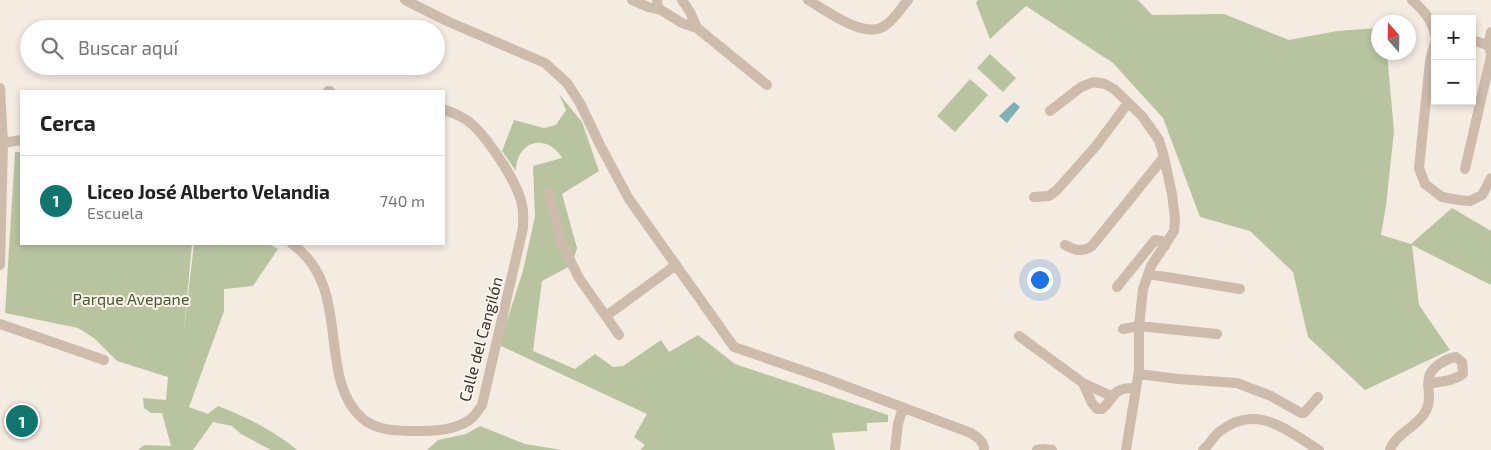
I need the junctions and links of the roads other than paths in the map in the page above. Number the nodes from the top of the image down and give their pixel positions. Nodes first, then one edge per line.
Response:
1 (404, 0) edge
2 (681, 0) edge
3 (808, 0) edge
4 (908, 0) edge
5 (1412, 0) edge
6 (636, 1) edge
7 (661, 7) edge
8 (690, 12) junction
9 (444, 20) edge
10 (445, 20) edge
11 (682, 23) junction
12 (1431, 23) edge
13 (698, 28) junction
14 (1491, 32) edge
15 (1476, 43) edge
16 (1490, 52) edge
17 (1431, 57) edge
18 (767, 85) dead end
19 (0, 88) edge
20 (1128, 103) junction
21 (445, 110) edge
22 (1050, 111) dead end
23 (20, 140) edge
24 (4, 143) junction
25 (1164, 157) junction
26 (1465, 169) dead end
27 (1491, 178) edge
28 (549, 192) dead end
29 (1034, 197) dead end
30 (293, 245) edge
31 (1064, 245) dead end
32 (1165, 246) junction
33 (0, 265) edge
34 (676, 265) junction
35 (1148, 274) junction
36 (1117, 287) dead end
37 (1240, 288) dead end
38 (606, 316) junction
39 (0, 324) edge
40 (1139, 326) junction
41 (1123, 329) dead end
42 (1217, 334) dead end
43 (618, 335) dead end
44 (1019, 336) dead end
45 (104, 360) dead end
46 (1139, 374) junction
47 (1083, 383) junction
48 (1428, 384) dead end
49 (1135, 388) junction
50 (1111, 396) junction
51 (1318, 397) dead end
52 (903, 408) junction
53 (895, 450) edge
54 (984, 450) edge
55 (1037, 450) edge
56 (1052, 450) edge
57 (1126, 450) edge
58 (1203, 450) edge
59 (1319, 450) edge
60 (1390, 450) edge

1 - 9 street
2 - 7 street
2 - 8 street
3 - 4 street
5 - 12 street
6 - 7 street
7 - 11 street
8 - 11 street
8 - 13 street
10 - 34 street
11 - 13 street
13 - 18 street
14 - 16 street
15 - 16 street
16 - 26 street
17 - 27 street
19 - 24 street
20 - 22 street
20 - 25 street
20 - 29 street
21 - 30 street, Calle del Cangilón
23 - 24 street
24 - 33 street
25 - 31 street
25 - 32 street
28 - 38 street
32 - 35 street
32 - 36 street
34 - 38 street
34 - 52 street
35 - 37 street
35 - 40 street
38 - 43 street
39 - 45 street
40 - 41 street
40 - 42 street
40 - 46 street
44 - 47 street
46 - 49 street
46 - 51 street
47 - 50 street
47 - 50 street
48 - 60 street
49 - 50 street
49 - 57 street
52 - 53 street
52 - 54 street
55 - 56 street
58 - 59 street

